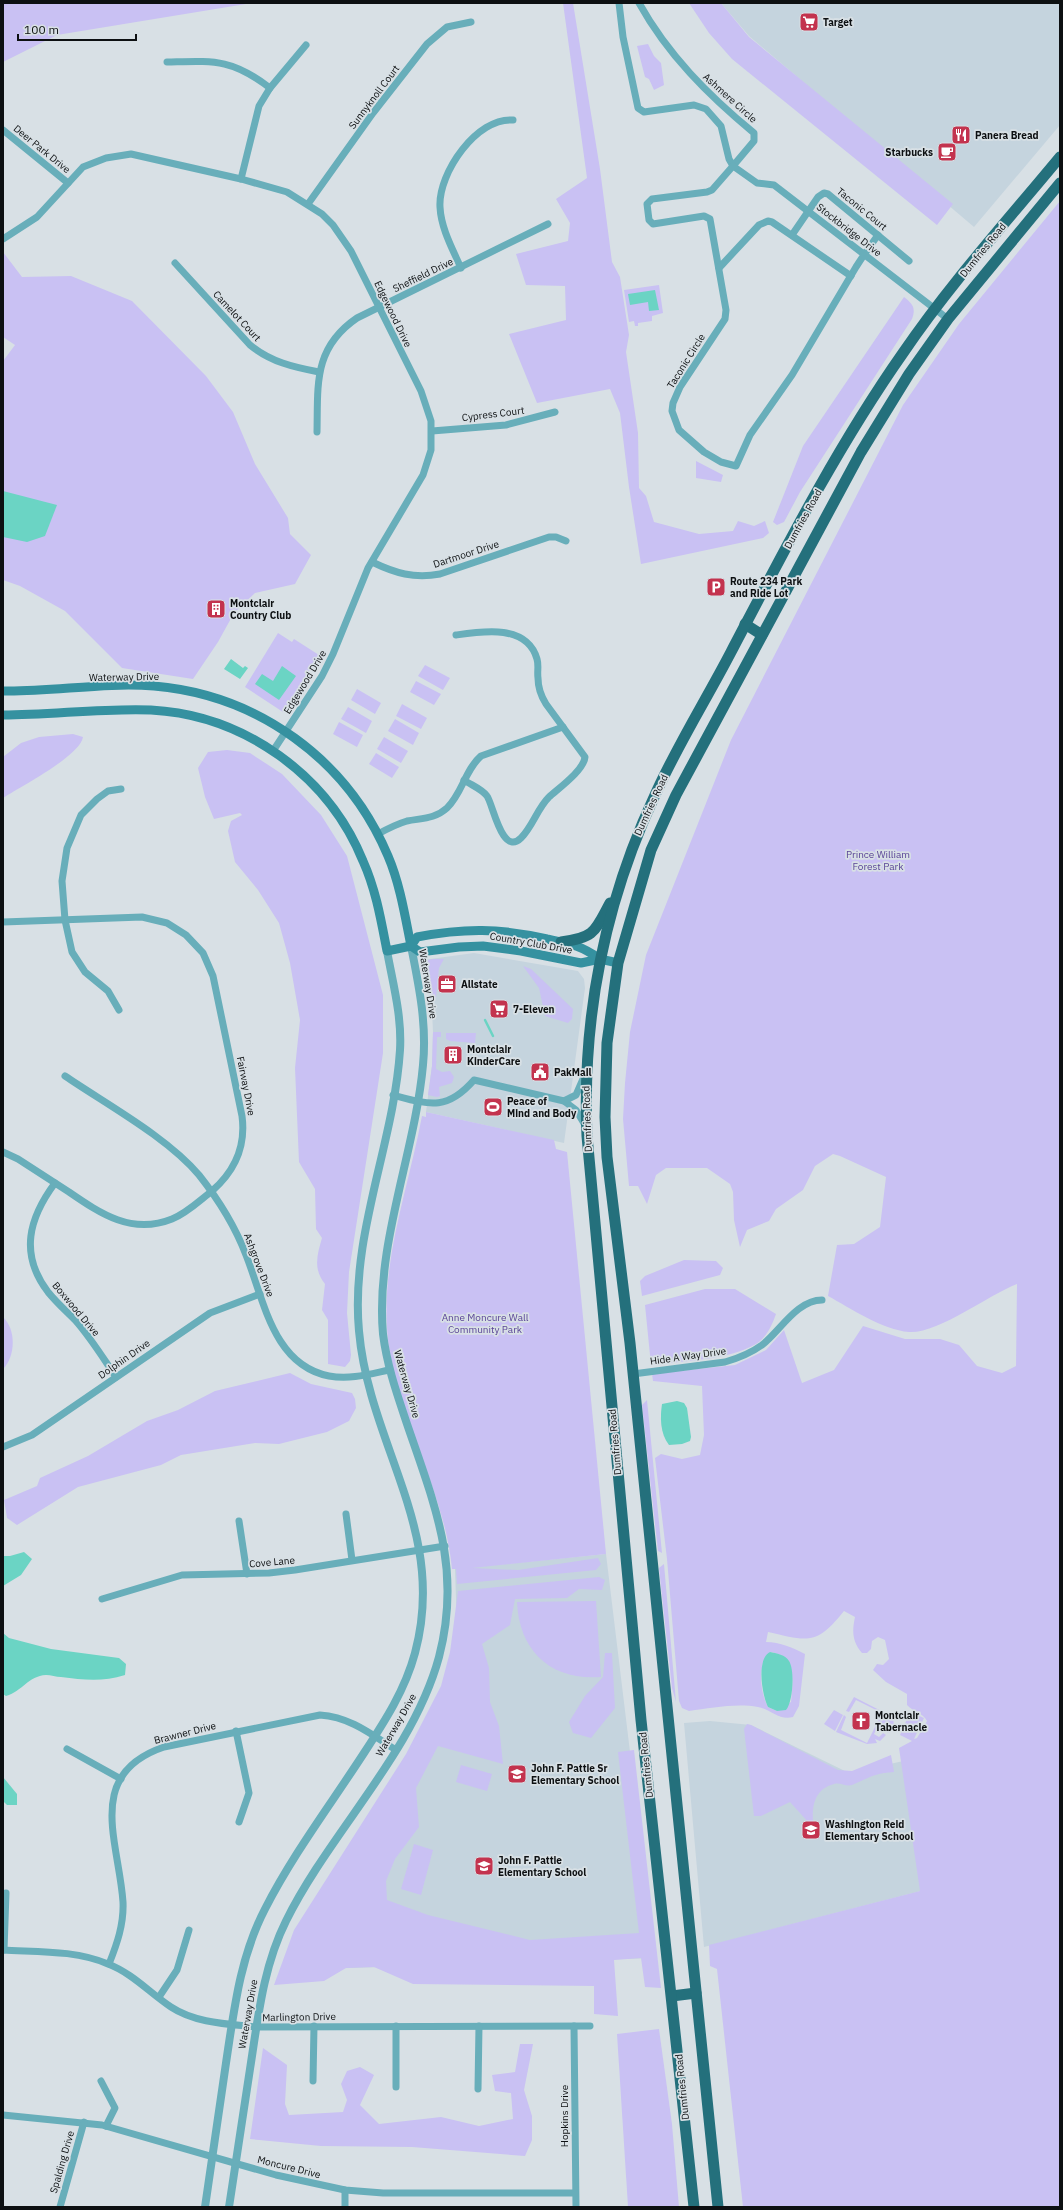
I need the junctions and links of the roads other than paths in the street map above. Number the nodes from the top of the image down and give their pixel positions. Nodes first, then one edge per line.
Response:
1 (619, 3) edge
2 (639, 3) edge
3 (471, 22) dead end
4 (306, 45) dead end
5 (166, 62) dead end
6 (270, 88) junction
7 (513, 120) dead end
8 (3, 130) edge
9 (1060, 157) edge
10 (733, 166) junction
11 (241, 179) junction
12 (68, 182) junction
13 (1060, 183) edge
14 (308, 204) junction
15 (809, 211) junction
16 (548, 224) dead end
17 (792, 235) junction
18 (878, 235) junction
19 (3, 238) edge
20 (865, 254) junction
21 (909, 261) dead end
22 (175, 263) dead end
23 (460, 268) junction
24 (719, 268) junction
25 (851, 276) junction
26 (379, 308) junction
27 (935, 309) junction
28 (948, 319) junction
29 (319, 372) junction
30 (555, 412) dead end
31 (432, 431) junction
32 (317, 432) dead end
33 (566, 541) dead end
34 (372, 562) junction
35 (745, 624) junction
36 (456, 635) dead end
37 (762, 635) junction
38 (3, 691) edge
39 (3, 715) edge
40 (563, 728) junction
41 (286, 731) junction
42 (273, 751) junction
43 (464, 780) junction
44 (122, 789) dead end
45 (378, 834) junction
46 (618, 889) junction
47 (65, 920) junction
48 (3, 922) edge
49 (561, 942) junction
50 (411, 946) junction
51 (387, 951) junction
52 (600, 959) junction
53 (618, 963) junction
54 (119, 1010) dead end
55 (586, 1071) junction
56 (65, 1076) dead end
57 (393, 1096) junction
58 (564, 1101) junction
59 (417, 1102) junction
60 (587, 1126) junction
61 (3, 1152) edge
62 (55, 1183) junction
63 (211, 1191) junction
64 (260, 1294) junction
65 (822, 1300) dead end
66 (389, 1370) junction
67 (633, 1374) junction
68 (366, 1375) junction
69 (116, 1377) junction
70 (3, 1447) edge
71 (346, 1514) dead end
72 (239, 1521) dead end
73 (445, 1546) junction
74 (420, 1550) junction
75 (352, 1560) junction
76 (247, 1574) junction
77 (102, 1598) dead end
78 (236, 1731) junction
79 (375, 1737) junction
80 (66, 1748) dead end
81 (396, 1750) junction
82 (121, 1779) junction
83 (239, 1822) dead end
84 (6, 1893) dead end
85 (189, 1930) dead end
86 (3, 1950) edge
87 (109, 1964) junction
88 (696, 1993) junction
89 (672, 1996) junction
90 (159, 1997) junction
91 (232, 2025) junction
92 (314, 2026) junction
93 (396, 2026) junction
94 (479, 2026) junction
95 (574, 2026) junction
96 (590, 2026) dead end
97 (256, 2027) junction
98 (101, 2081) dead end
99 (313, 2081) dead end
100 (396, 2087) dead end
101 (478, 2088) dead end
102 (3, 2115) edge
103 (84, 2122) junction
104 (106, 2126) junction
105 (212, 2157) junction
106 (236, 2163) junction
107 (345, 2190) junction
108 (575, 2193) junction
109 (60, 2207) edge
110 (205, 2207) edge
111 (229, 2207) edge
112 (345, 2207) edge
113 (576, 2207) edge
114 (694, 2207) edge
115 (718, 2207) edge

1 - 10 street
2 - 10 street, Ashmere Circle
3 - 14 street, Sunnyknoll Court
4 - 6 street
5 - 6 street
6 - 11 street
7 - 23 street
8 - 12 street, Deer Park Drive
9 - 27 highway, Dumfries Road
10 - 15 street, Stockbridge Drive
10 - 24 street, Taconic Circle
11 - 12 street, Edgewood Drive
11 - 14 street, Edgewood Drive
12 - 19 street, Edgewood Drive
13 - 28 highway, Dumfries Road
14 - 26 street, Edgewood Drive
15 - 17 street, Taconic Court
15 - 18 street, Taconic Court
15 - 20 street, Stockbridge Drive
16 - 23 street, Sheffield Drive
17 - 24 street
17 - 25 street
18 - 20 street, Taconic Circle
18 - 21 street, Taconic Court
20 - 25 street, Taconic Circle
20 - 27 street, Stockbridge Drive
22 - 29 street, Camelot Court
23 - 26 street, Sheffield Drive
24 - 25 street, Taconic Circle
26 - 29 street, Sheffield Drive
26 - 31 street, Edgewood Drive
27 - 28 street, Stockbridge Drive
27 - 35 highway, Dumfries Road
28 - 37 highway, Dumfries Road
29 - 32 street, Sheffield Drive
30 - 31 street, Cypress Court
31 - 34 street, Edgewood Drive
33 - 34 street, Dartmoor Drive
34 - 41 street, Edgewood Drive
35 - 37 highway
35 - 46 highway, Dumfries Road
36 - 40 street
37 - 53 highway, Dumfries Road
38 - 41 main road, Waterway Drive
39 - 42 main road, Waterway Drive
40 - 43 street
40 - 43 street
41 - 42 street, Edgewood Drive
41 - 45 main road, Waterway Drive
42 - 51 main road, Waterway Drive
43 - 45 street
44 - 47 street
45 - 50 main road, Waterway Drive
46 - 49 highway
46 - 52 highway, Dumfries Road
47 - 48 street, Fairway Drive
47 - 54 street
47 - 63 street, Fairway Drive
49 - 50 main road, Country Club Drive
49 - 52 main road, Country Club Drive
50 - 51 main road, Country Club Drive
50 - 52 main road, Country Club Drive
50 - 59 street, Waterway Drive
51 - 57 street, Waterway Drive
52 - 53 main road, Country Club Drive
52 - 55 highway, Dumfries Road
53 - 67 highway, Dumfries Road
55 - 58 street
55 - 60 highway, Dumfries Road
56 - 63 street, Ashgrove Drive
57 - 59 street
57 - 68 street, Waterway Drive
58 - 59 street
58 - 60 street
59 - 66 street, Waterway Drive
60 - 89 highway, Dumfries Road
61 - 62 street, Fairway Drive
62 - 63 street, Fairway Drive
62 - 69 street, Boxwood Drive
63 - 64 street, Ashgrove Drive
64 - 68 street, Ashgrove Drive
64 - 69 street, Dolphin Drive
65 - 67 street, Hide A Way Drive
66 - 68 street, Ashgrove Drive
66 - 73 street, Waterway Drive
67 - 88 highway, Dumfries Road
68 - 74 street, Waterway Drive
69 - 70 street, Dolphin Drive
71 - 75 street
72 - 76 street
73 - 74 street, Cove Lane
73 - 81 street, Waterway Drive
74 - 75 street, Cove Lane
74 - 79 street, Waterway Drive
75 - 76 street, Cove Lane
76 - 77 street, Cove Lane
78 - 79 street, Brawner Drive
78 - 82 street, Brawner Drive
78 - 83 street
79 - 81 street, Brawner Drive
79 - 91 street, Waterway Drive
80 - 82 street
81 - 97 street, Waterway Drive
82 - 87 street, Brawner Drive
84 - 86 street
85 - 90 street
86 - 87 street, Marlington Drive
87 - 90 street, Marlington Drive
88 - 89 highway
88 - 115 highway, Dumfries Road
89 - 114 highway, Dumfries Road
90 - 91 street, Marlington Drive
91 - 97 street, Marlington Drive
91 - 105 street, Waterway Drive
92 - 93 street, Marlington Drive
92 - 97 street, Marlington Drive
92 - 99 street
93 - 94 street, Marlington Drive
93 - 100 street
94 - 95 street, Marlington Drive
94 - 101 street
95 - 96 street, Marlington Drive
95 - 108 street, Hopkins Drive
97 - 106 street, Waterway Drive
98 - 104 street
102 - 103 street, Moncure Drive
103 - 104 street, Moncure Drive
103 - 109 street, Spalding Drive
104 - 105 street, Moncure Drive
105 - 106 street, Moncure Drive
105 - 110 street, Waterway Drive
106 - 107 street, Moncure Drive
106 - 111 street, Waterway Drive
107 - 108 street, Moncure Drive
107 - 112 street
108 - 113 street, Hopkins Drive

